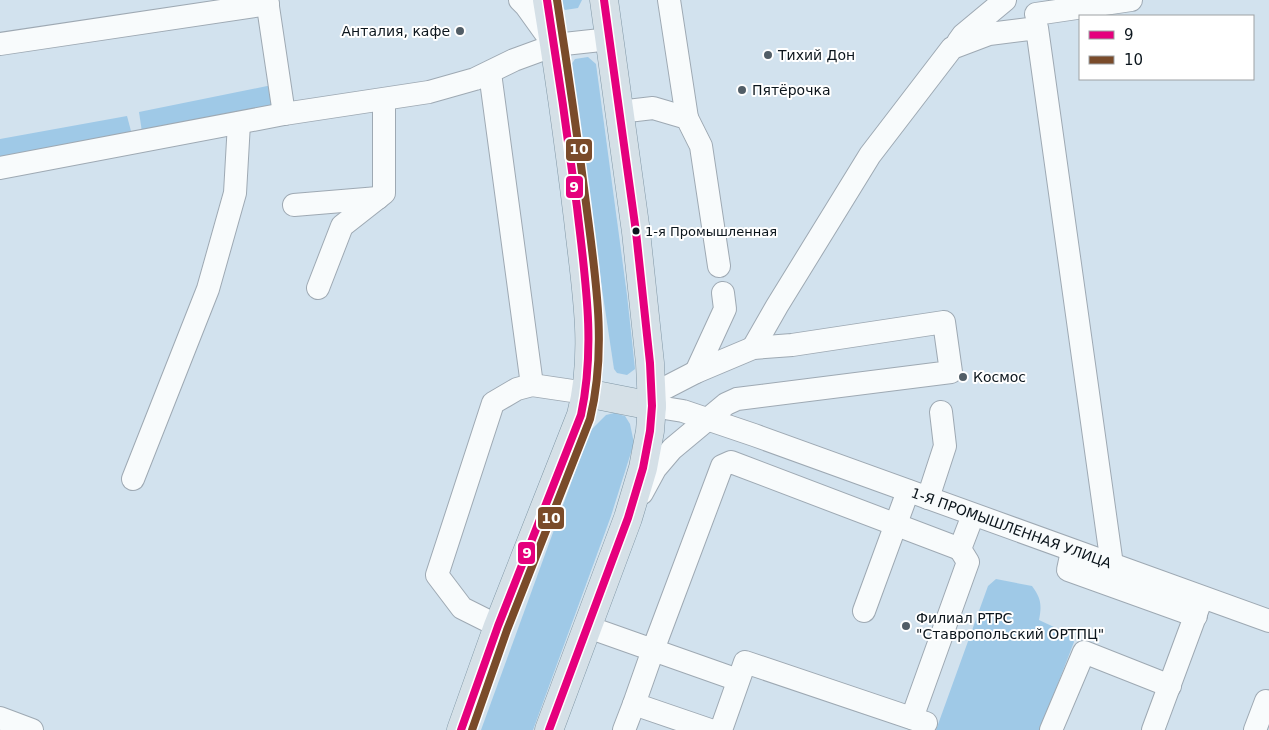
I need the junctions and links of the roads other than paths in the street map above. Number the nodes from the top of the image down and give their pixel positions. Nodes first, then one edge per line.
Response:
1 (520, 0) edge
2 (547, 0) edge
3 (604, 0) edge
4 (669, 0) edge
5 (1005, 0) edge
6 (1131, 0) edge
7 (268, 2) edge
8 (1036, 14) edge
9 (610, 39) junction
10 (0, 44) edge
11 (555, 46) junction
12 (952, 48) junction
13 (490, 73) junction
14 (384, 100) junction
15 (619, 112) junction
16 (284, 114) junction
17 (687, 118) junction
18 (239, 123) junction
19 (0, 168) edge
20 (378, 198) junction
21 (294, 205) dead end
22 (719, 266) dead end
23 (318, 288) dead end
24 (723, 293) dead end
25 (753, 348) junction
26 (696, 372) junction
27 (532, 385) junction
28 (586, 393) junction
29 (658, 397) junction
30 (941, 412) dead end
31 (708, 420) junction
32 (754, 435) junction
33 (672, 448) junction
34 (133, 479) dead end
35 (918, 494) junction
36 (973, 515) junction
37 (628, 518) junction
38 (896, 524) junction
39 (960, 549) junction
40 (1072, 551) junction
41 (1112, 565) junction
42 (1199, 607) junction
43 (864, 611) dead end
44 (1269, 621) edge
45 (498, 626) junction
46 (588, 627) junction
47 (653, 650) junction
48 (738, 680) junction
49 (1170, 686) junction
50 (1268, 699) edge
51 (634, 704) junction
52 (0, 718) edge
53 (32, 730) edge
54 (461, 730) edge
55 (549, 730) edge
56 (624, 730) edge
57 (710, 730) edge
58 (721, 730) edge
59 (1052, 730) edge
60 (1153, 730) edge
61 (1255, 730) edge

1 - 11 street
2 - 11 main road
3 - 9 main road
4 - 17 street
5 - 12 street
6 - 8 street
7 - 10 street
7 - 16 street
8 - 12 street
8 - 41 street
9 - 11 street
9 - 15 main road
11 - 13 street
11 - 28 main road
12 - 25 street
13 - 14 street
13 - 27 street
14 - 16 street
14 - 20 street
15 - 17 street
15 - 29 main road
16 - 18 street
17 - 22 street
18 - 19 street
18 - 34 street
20 - 21 street
20 - 23 street
24 - 26 street
25 - 26 street
25 - 31 street
26 - 29 street
27 - 28 street
27 - 45 street
28 - 29 main road
28 - 45 main road
29 - 31 street
29 - 37 main road
30 - 35 street
31 - 32 street
31 - 33 street
32 - 33 street
32 - 35 street, 1-Я ПРОМЫШЛЕННАЯ УЛИЦА
33 - 37 street
35 - 36 street, 1-Я ПРОМЫШЛЕННАЯ УЛИЦА
35 - 38 street
36 - 39 street
36 - 40 street, 1-Я ПРОМЫШЛЕННАЯ УЛИЦА
37 - 46 main road
38 - 39 street
38 - 43 street
38 - 47 street
39 - 48 street
40 - 41 street, 1-Я ПРОМЫШЛЕННАЯ УЛИЦА
40 - 42 street
41 - 42 street, 1-Я ПРОМЫШЛЕННАЯ УЛИЦА
42 - 44 street, 1-Я ПРОМЫШЛЕННАЯ УЛИЦА
42 - 49 street
45 - 54 main road
46 - 47 street
46 - 55 main road
47 - 48 street
47 - 51 street
48 - 58 street
49 - 59 street
49 - 60 street
50 - 61 street
51 - 56 street
51 - 57 street
52 - 53 street

